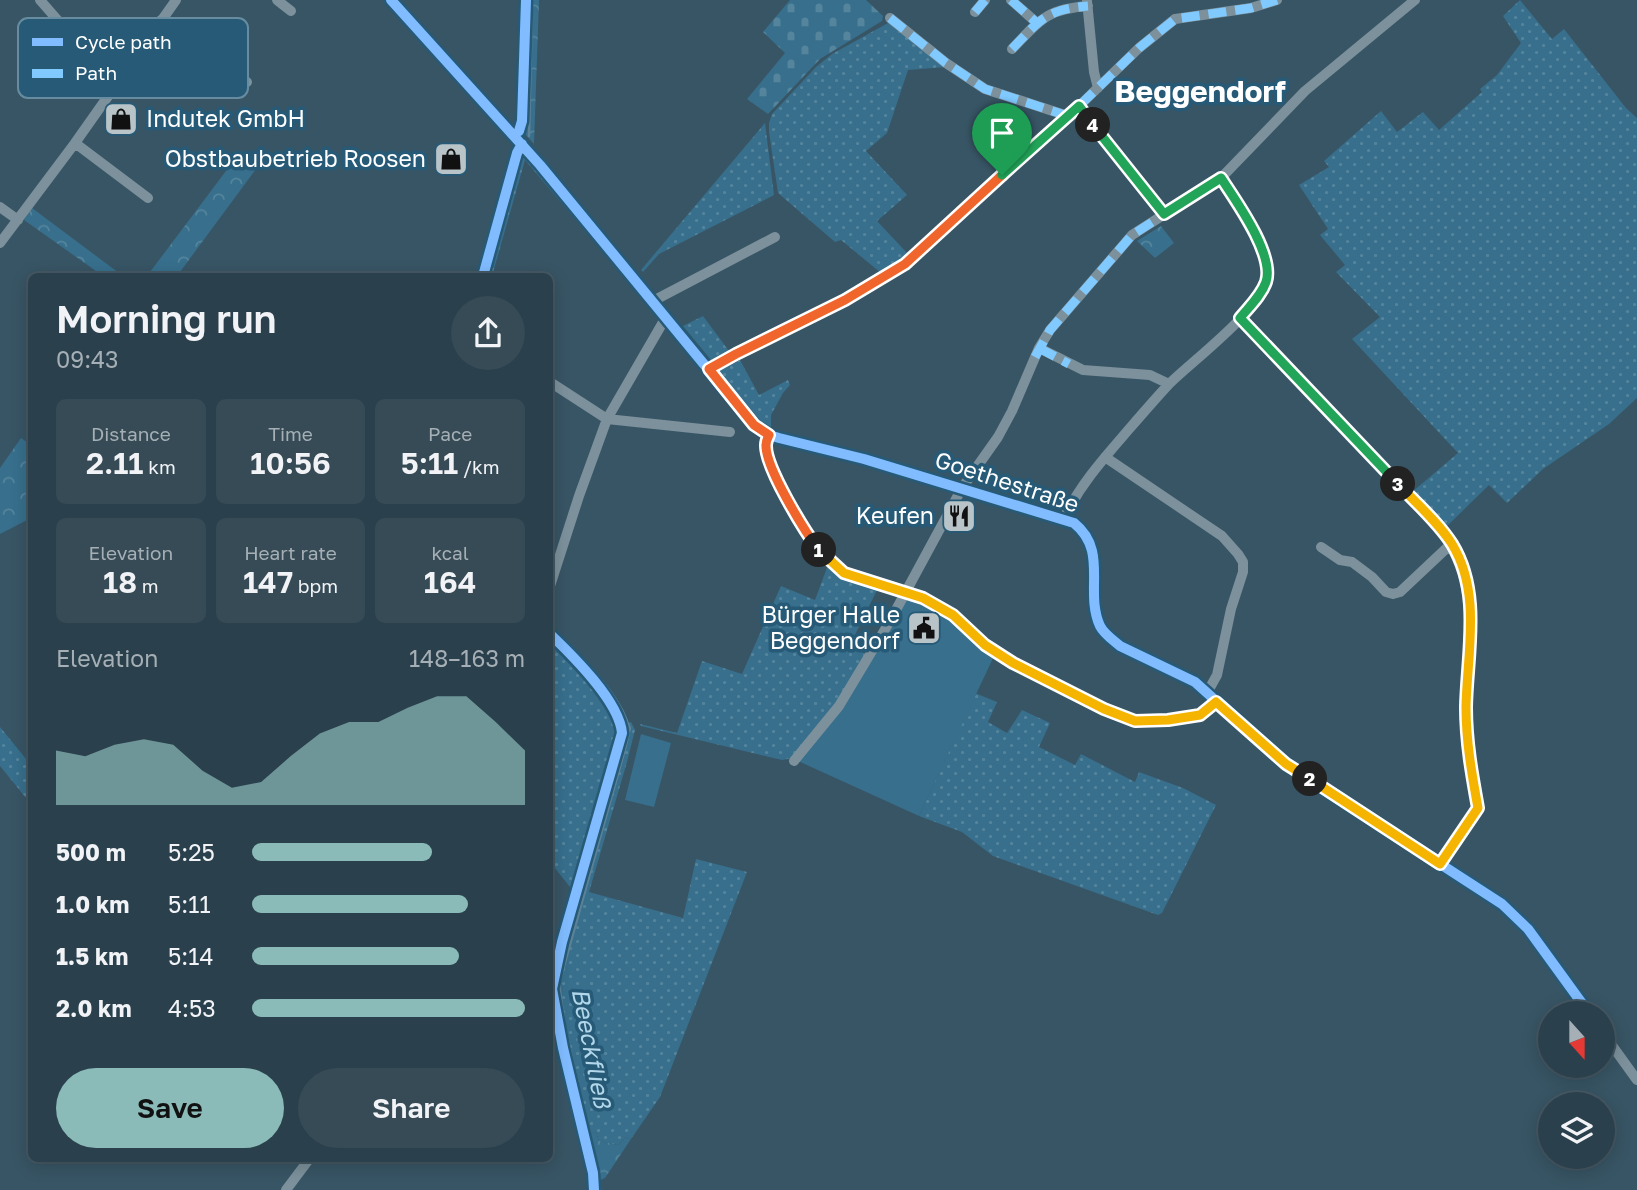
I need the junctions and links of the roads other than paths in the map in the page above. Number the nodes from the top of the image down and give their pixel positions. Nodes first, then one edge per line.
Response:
1 (40, 0) edge
2 (176, 0) edge
3 (276, 0) edge
4 (391, 0) edge
5 (985, 0) edge
6 (1011, 0) edge
7 (1277, 0) edge
8 (1415, 0) edge
9 (1088, 3) edge
10 (291, 11) dead end
11 (975, 12) dead end
12 (56, 18) edge
13 (162, 18) edge
14 (890, 18) dead end
15 (1037, 23) junction
16 (1012, 50) dead end
17 (1098, 88) junction
18 (106, 98) edge
19 (1079, 106) junction
20 (1068, 116) junction
21 (75, 142) junction
22 (522, 144) junction
23 (1221, 178) junction
24 (148, 198) dead end
25 (0, 207) edge
26 (1164, 214) junction
27 (18, 220) junction
28 (775, 237) dead end
29 (0, 243) edge
30 (484, 273) edge
31 (653, 301) junction
32 (666, 317) junction
33 (1240, 318) junction
34 (1039, 348) junction
35 (709, 369) junction
36 (553, 384) edge
37 (1169, 384) junction
38 (607, 419) junction
39 (730, 432) dead end
40 (769, 435) junction
41 (1105, 457) junction
42 (962, 488) junction
43 (1064, 518) junction
44 (1451, 544) junction
45 (1321, 547) dead end
46 (553, 577) edge
47 (904, 592) junction
48 (1207, 693) junction
49 (1216, 702) junction
50 (794, 761) dead end
51 (1440, 864) junction
52 (1580, 1001) edge
53 (1615, 1050) edge
54 (1637, 1080) edge
55 (307, 1162) edge
56 (286, 1190) edge

1 - 12 street
2 - 13 street
3 - 10 street
4 - 22 street, Goethestraße
5 - 11 street
6 - 15 street
7 - 17 street
8 - 23 street
9 - 15 street
9 - 17 street
14 - 20 street
15 - 16 street
17 - 19 street
18 - 21 street
19 - 20 street
19 - 26 street
20 - 35 street
21 - 24 street
21 - 27 street
22 - 30 street
22 - 31 street, Goethestraße
23 - 26 street
23 - 33 street
25 - 27 street
26 - 34 street
27 - 29 street
28 - 31 street
31 - 32 street, Goethestraße
32 - 35 street, Goethestraße
32 - 38 street
33 - 37 street
33 - 44 street
34 - 37 street
34 - 42 street
35 - 40 street, Goethestraße
36 - 38 street
37 - 41 street
38 - 39 street
38 - 46 street
40 - 42 street, Goethestraße
40 - 47 street
41 - 43 street
41 - 48 street
42 - 43 street, Goethestraße
42 - 47 street
43 - 48 street, Goethestraße
44 - 45 street
44 - 51 street
47 - 49 street
47 - 50 street
48 - 49 street, Goethestraße
49 - 51 street, Goethestraße
51 - 52 street, Goethestraße
53 - 54 street
55 - 56 street

